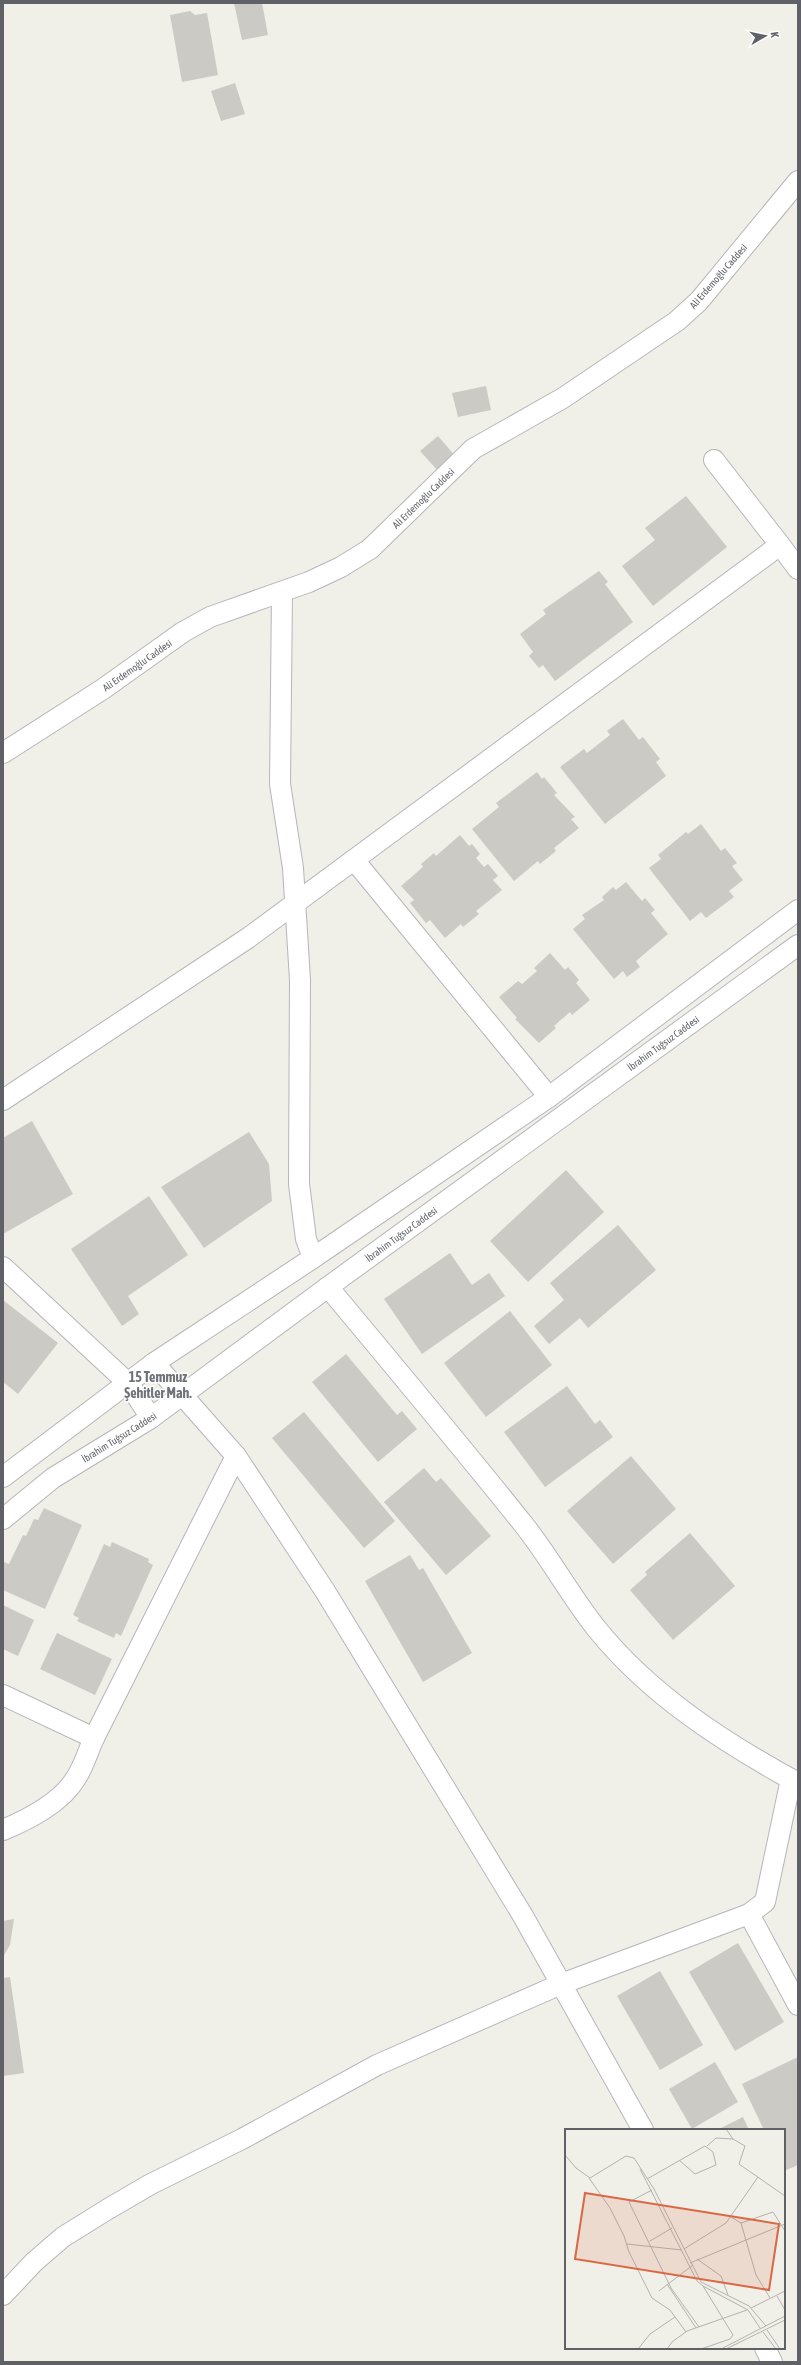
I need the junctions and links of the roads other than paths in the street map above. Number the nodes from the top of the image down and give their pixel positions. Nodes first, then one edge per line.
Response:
1 (798, 181) edge
2 (714, 460) dead end
3 (780, 545) junction
4 (798, 569) edge
5 (282, 592) junction
6 (3, 753) edge
7 (354, 860) junction
8 (296, 903) junction
9 (798, 910) edge
10 (798, 946) edge
11 (549, 1097) junction
12 (3, 1100) edge
13 (313, 1258) junction
14 (3, 1267) edge
15 (328, 1287) junction
16 (154, 1363) junction
17 (128, 1384) junction
18 (182, 1394) junction
19 (151, 1418) junction
20 (236, 1456) junction
21 (3, 1477) edge
22 (3, 1519) edge
23 (3, 1695) edge
24 (94, 1738) junction
25 (794, 1781) edge
26 (3, 1830) edge
27 (749, 1914) junction
28 (561, 1984) junction
29 (798, 2005) edge
30 (642, 2129) edge
31 (3, 2294) edge
32 (765, 2349) edge
33 (772, 2362) edge

1 - 5 street, Ali Erdemoğlu Caddesi
2 - 3 street
3 - 4 street
3 - 7 street
5 - 6 street, Ali Erdemoğlu Caddesi
5 - 8 street
7 - 8 street
7 - 11 street
8 - 12 street
8 - 13 street
9 - 11 street
10 - 15 street, İbrahim Tuğsuz Caddesi
11 - 13 street
13 - 16 street
14 - 17 street
15 - 18 street, İbrahim Tuğsuz Caddesi
15 - 25 street
16 - 17 street
16 - 18 street
17 - 19 street
17 - 21 street
18 - 19 street, İbrahim Tuğsuz Caddesi
18 - 20 street
19 - 22 street, İbrahim Tuğsuz Caddesi
20 - 24 street
20 - 28 street
23 - 24 street
24 - 26 street
25 - 27 street
27 - 28 street
27 - 29 street
28 - 30 street
28 - 31 street
32 - 33 street

